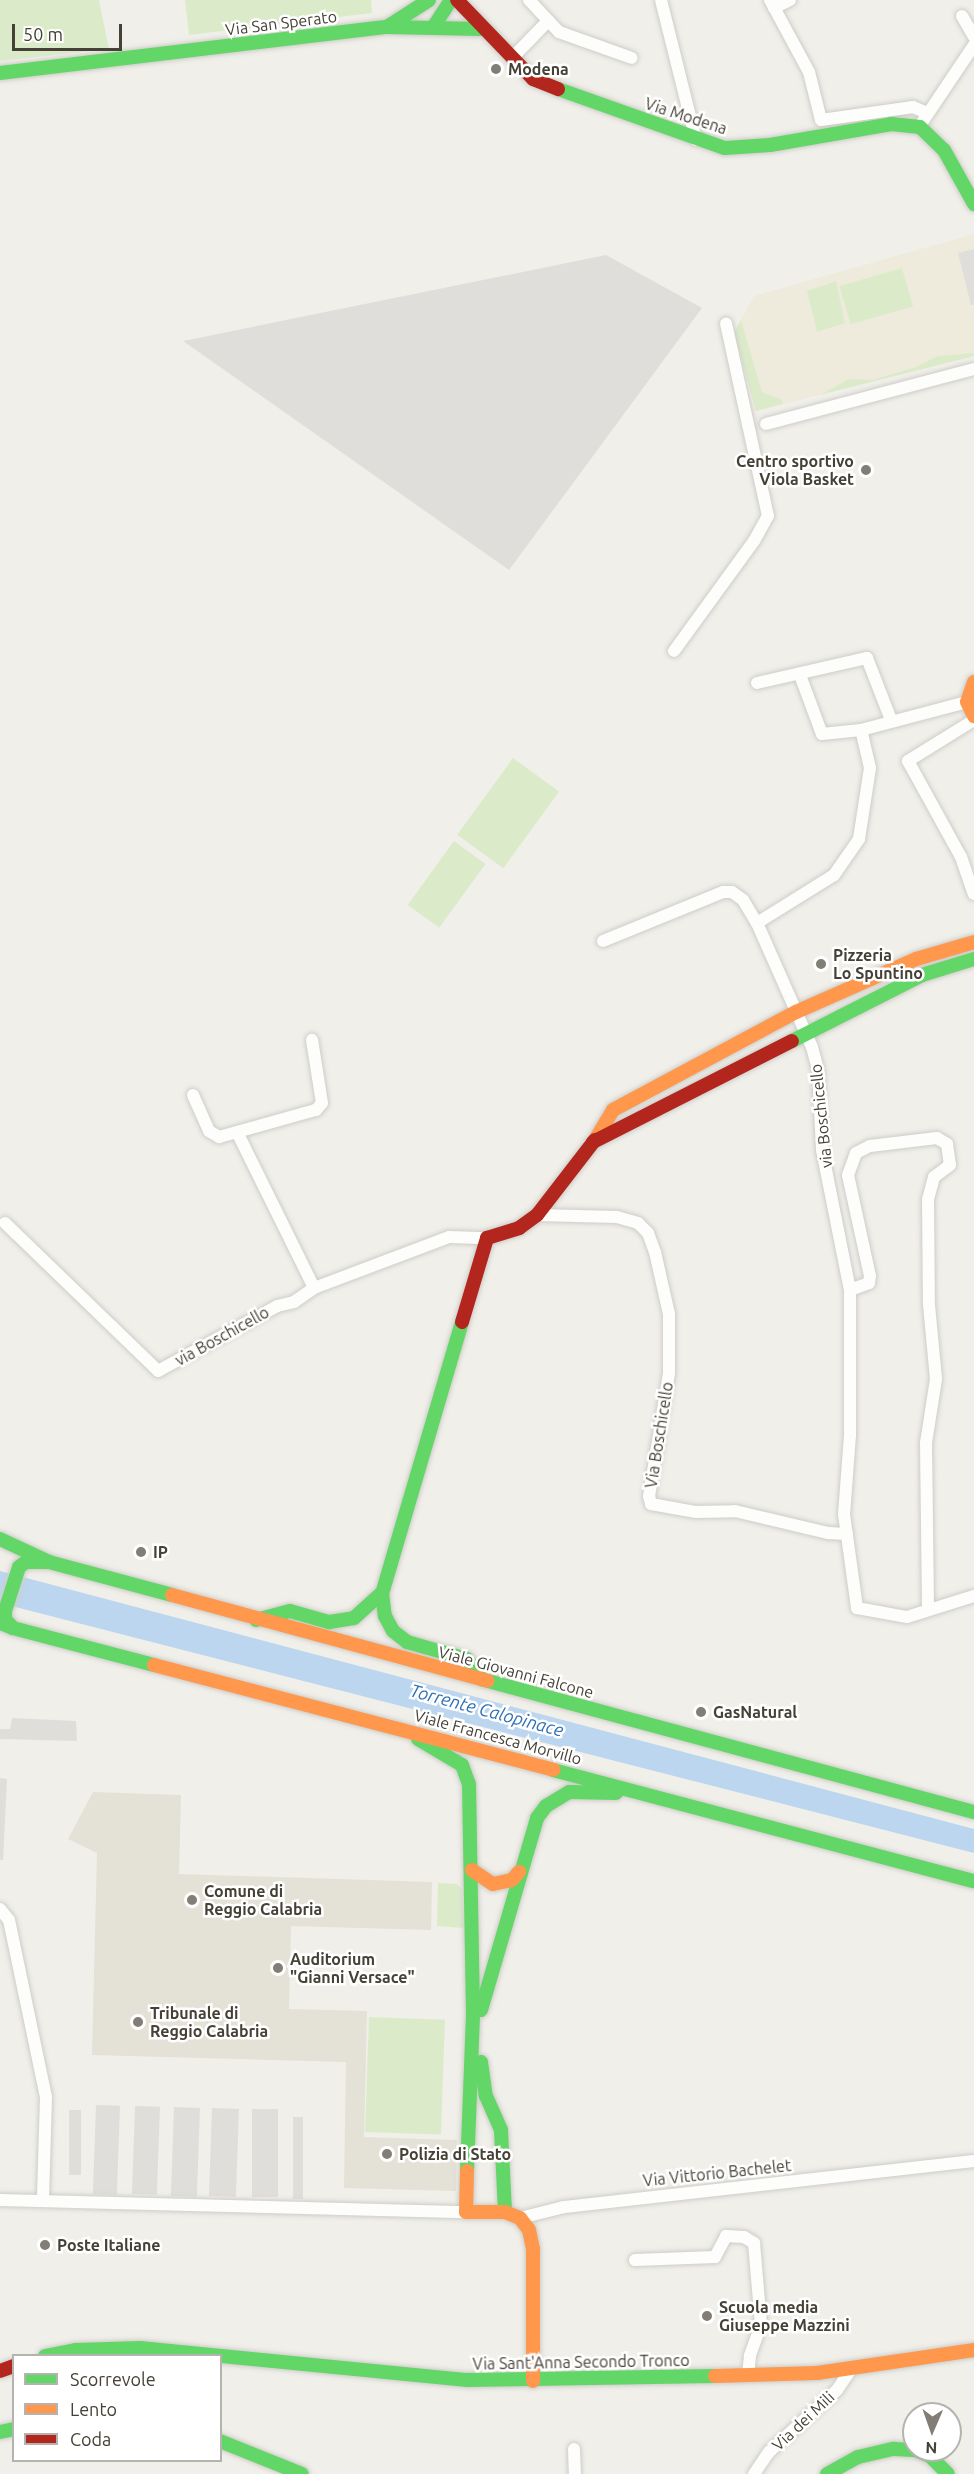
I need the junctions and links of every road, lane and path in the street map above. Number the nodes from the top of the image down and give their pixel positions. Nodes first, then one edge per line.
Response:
1 (452, 0) edge
2 (457, 0) edge
3 (529, 0) edge
4 (661, 0) edge
5 (790, 0) edge
6 (422, 2) edge
7 (772, 4) edge
8 (962, 16) dead end
9 (548, 21) junction
10 (434, 26) junction
11 (387, 27) junction
12 (481, 29) junction
13 (974, 37) edge
14 (974, 45) edge
15 (512, 58) junction
16 (632, 58) dead end
17 (0, 73) edge
18 (927, 113) junction
19 (920, 127) junction
20 (696, 140) junction
21 (974, 204) edge
22 (726, 324) dead end
23 (974, 369) edge
24 (766, 424) dead end
25 (674, 651) dead end
26 (800, 675) junction
27 (974, 682) edge
28 (757, 683) dead end
29 (967, 702) junction
30 (974, 718) edge
31 (891, 720) junction
32 (861, 730) junction
33 (974, 894) edge
34 (757, 923) junction
35 (603, 941) dead end
36 (974, 942) edge
37 (974, 959) edge
38 (796, 1012) junction
39 (805, 1035) junction
40 (312, 1040) dead end
41 (193, 1095) dead end
42 (238, 1134) junction
43 (593, 1142) junction
44 (537, 1215) junction
45 (5, 1223) dead end
46 (487, 1238) junction
47 (314, 1288) junction
48 (850, 1290) junction
49 (847, 1533) junction
50 (0, 1539) edge
51 (0, 1552) edge
52 (49, 1562) junction
53 (382, 1593) junction
54 (974, 1596) edge
55 (928, 1610) junction
56 (256, 1620) junction
57 (4, 1622) edge
58 (483, 1680) junction
59 (393, 1726) junction
60 (659, 1797) junction
61 (974, 1812) edge
62 (472, 1870) junction
63 (519, 1872) junction
64 (974, 1881) edge
65 (0, 1909) edge
66 (496, 2118) junction
67 (471, 2119) junction
68 (486, 2152) junction
69 (974, 2161) edge
70 (0, 2200) edge
71 (43, 2200) junction
72 (466, 2212) junction
73 (505, 2212) junction
74 (520, 2218) junction
75 (635, 2260) dead end
76 (974, 2350) edge
77 (76, 2353) edge
78 (60, 2354) edge
79 (201, 2354) edge
80 (222, 2356) edge
81 (852, 2368) junction
82 (748, 2375) junction
83 (533, 2381) junction
84 (222, 2442) edge
85 (574, 2449) dead end
86 (902, 2449) edge
87 (936, 2462) edge
88 (302, 2474) edge
89 (575, 2474) edge
90 (754, 2474) edge
91 (827, 2474) edge
92 (948, 2474) edge

1 - 10 main road
2 - 12 main road, Via Modena
3 - 9 street
4 - 20 street
5 - 7 street
6 - 11 main road
7 - 18 street
8 - 13 street
9 - 15 street
9 - 16 street
10 - 11 main road, Via San Sperato
10 - 12 main road, Via San Sperato
11 - 17 main road, Via San Sperato
12 - 15 main road, Via Modena
14 - 18 street
15 - 20 main road, Via Modena
18 - 19 street
19 - 20 main road, Via Modena
19 - 21 main road
22 - 25 street
23 - 24 street
26 - 28 street
26 - 31 street
26 - 32 street
27 - 29 main road
29 - 30 main road
29 - 31 street
30 - 33 street
31 - 32 street
32 - 34 street
34 - 35 street, via Boschicello
34 - 38 street, via Boschicello
36 - 38 main road
37 - 39 main road
38 - 39 street, via Boschicello
38 - 43 main road
39 - 43 main road
39 - 48 street, via Boschicello
40 - 42 street
41 - 42 street
42 - 47 street
43 - 44 main road
44 - 46 main road
44 - 49 street, Via Boschicello
45 - 47 street, via Boschicello
46 - 47 street, via Boschicello
46 - 53 main road
48 - 49 street, via Boschicello
48 - 55 street
49 - 55 street
50 - 52 main road
51 - 52 main road
52 - 56 main road, Viale Giovanni Falcone
52 - 57 main road
53 - 56 main road
53 - 58 main road
54 - 55 street
56 - 58 main road, Viale Giovanni Falcone
57 - 59 main road, Viale Francesca Morvillo
58 - 61 main road, Viale Giovanni Falcone
59 - 60 main road, Viale Francesca Morvillo
59 - 62 main road
60 - 63 main road
60 - 64 main road, Viale Francesca Morvillo
62 - 63 main road
62 - 67 main road
63 - 66 main road
65 - 71 street
66 - 67 main road
66 - 68 main road
67 - 68 main road
68 - 72 main road
68 - 73 main road
69 - 74 street, Via Vittorio Bachelet
70 - 71 street
71 - 72 street
72 - 73 main road
73 - 74 main road
74 - 83 main road
75 - 82 street
76 - 81 main road, Via Sant'Anna Secondo Tronco
77 - 78 main road, Via Sant'Anna Secondo Tronco
77 - 79 main road, Via Sant'Anna Secondo Tronco
80 - 83 main road, Via Sant'Anna Secondo Tronco
81 - 82 main road, Via Sant'Anna Secondo Tronco
81 - 90 street, Via dei Mili
82 - 83 main road, Via Sant'Anna Secondo Tronco
84 - 88 main road
85 - 89 street
86 - 91 main road
87 - 92 main road

